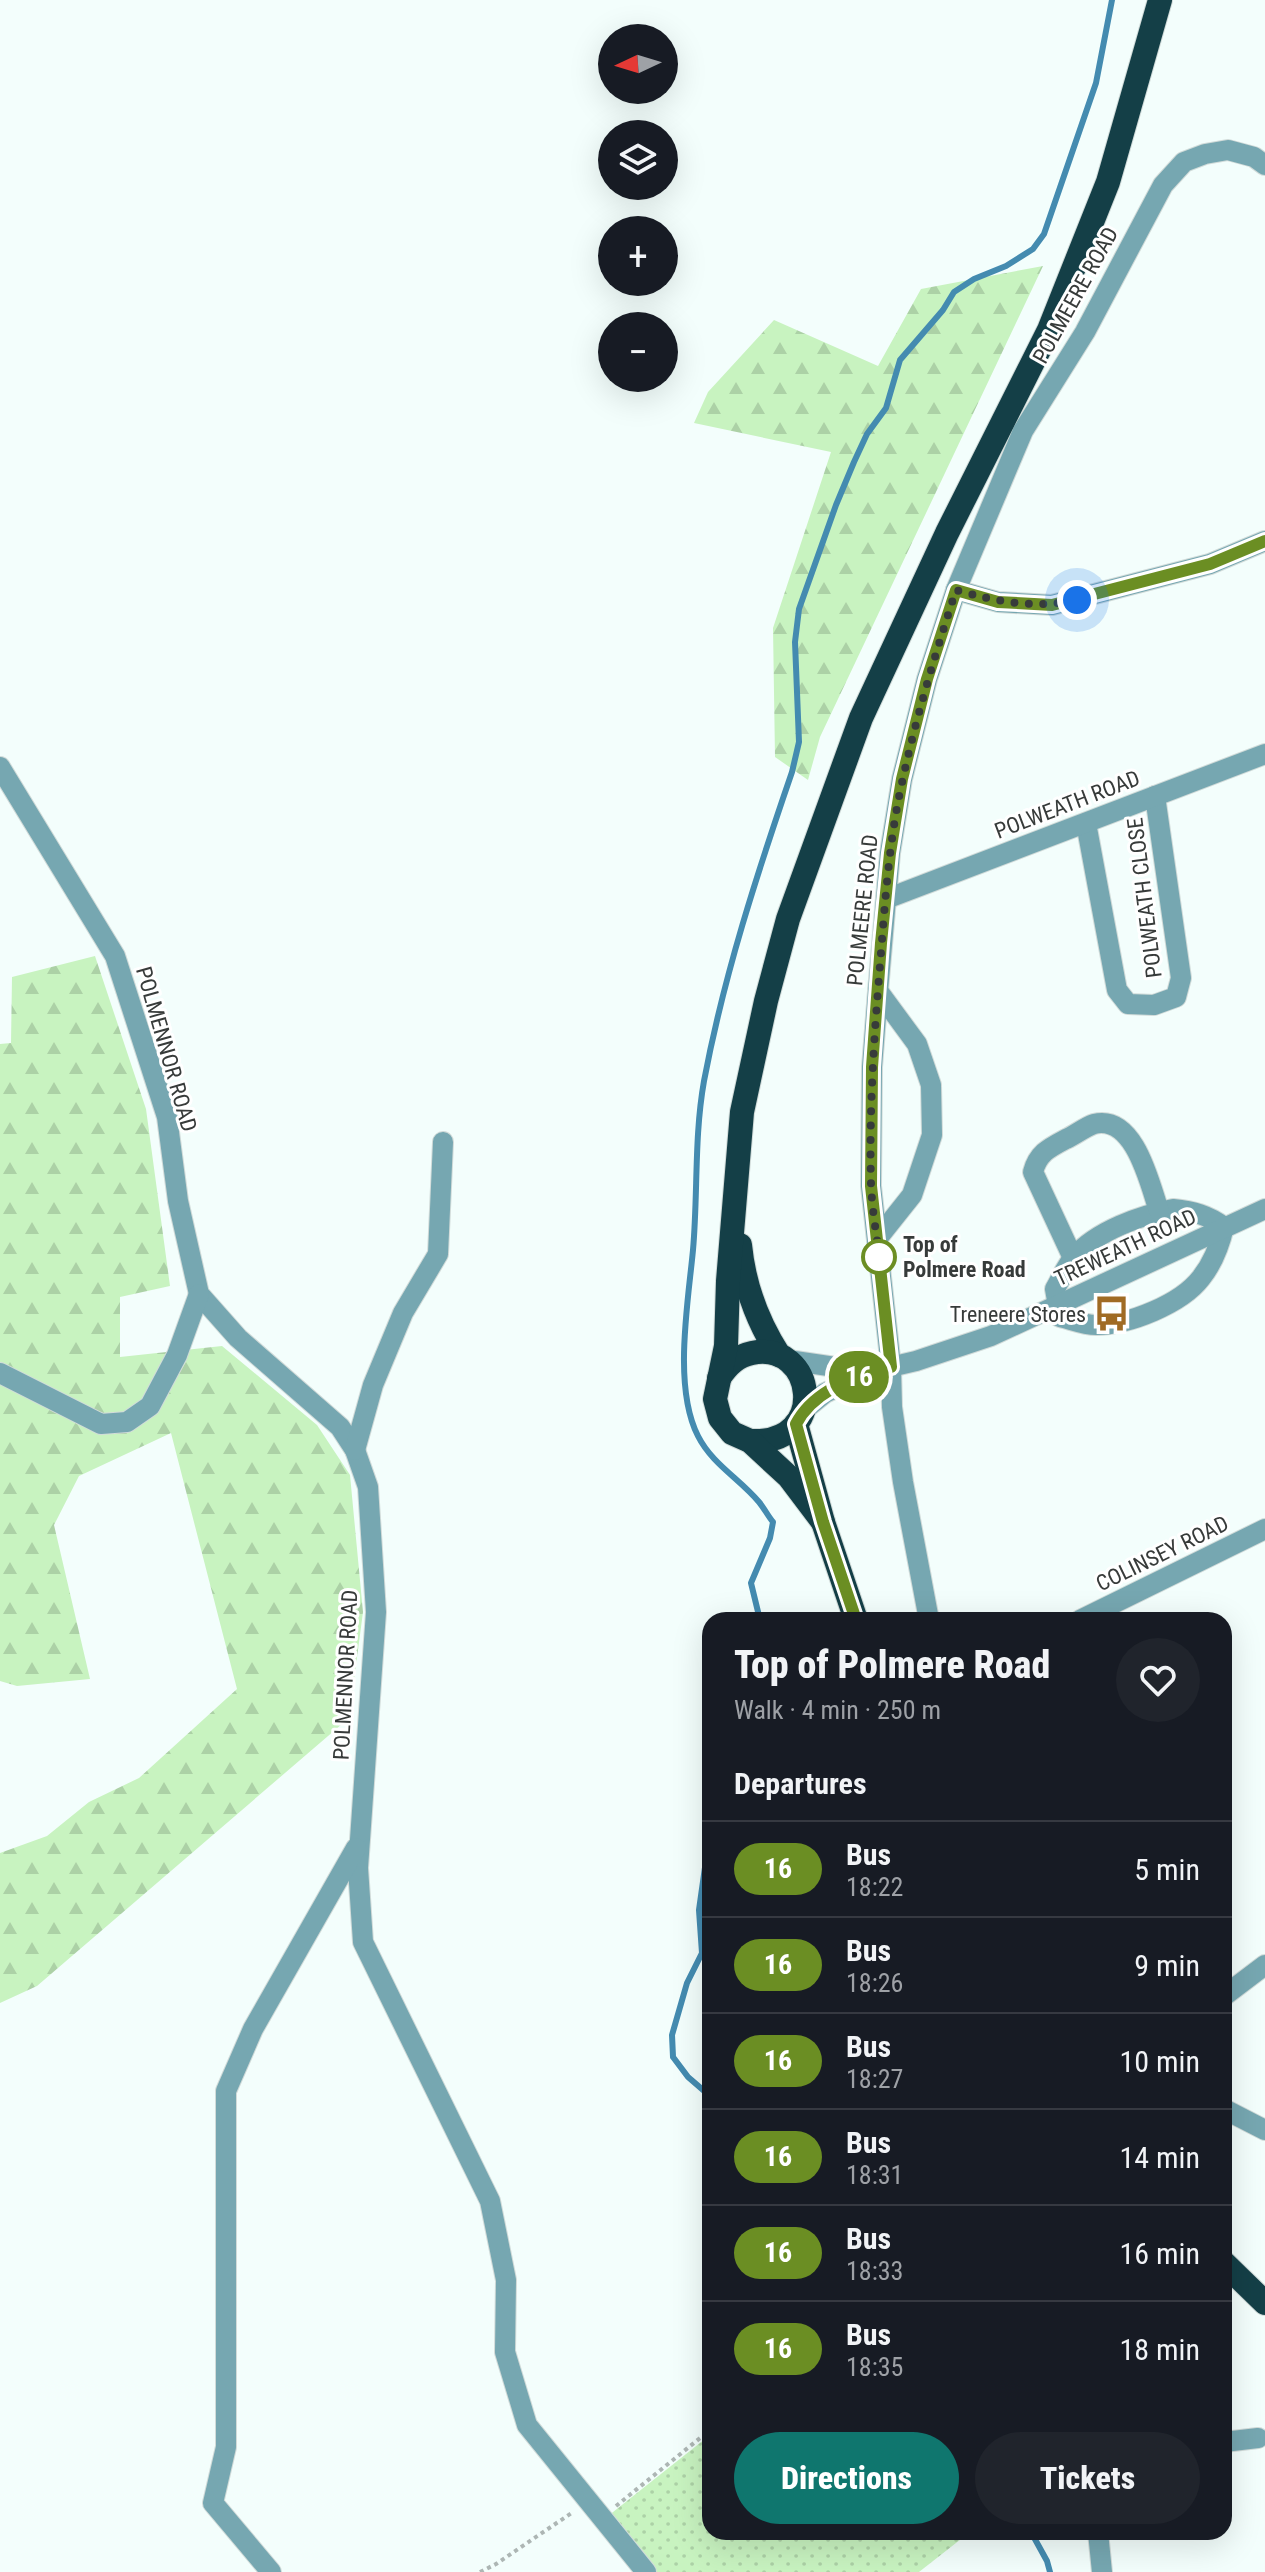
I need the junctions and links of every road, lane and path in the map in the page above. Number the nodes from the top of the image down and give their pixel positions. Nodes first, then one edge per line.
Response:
1 (1160, 0) edge
2 (1265, 165) edge
3 (1265, 541) edge
4 (956, 590) junction
5 (1265, 754) edge
6 (0, 767) edge
7 (1155, 796) junction
8 (1086, 823) junction
9 (886, 899) junction
10 (878, 991) junction
11 (443, 1142) dead end
12 (734, 1187) junction
13 (1265, 1209) edge
14 (1159, 1211) junction
15 (1224, 1227) junction
16 (877, 1239) junction
17 (1073, 1258) junction
18 (199, 1294) junction
19 (1057, 1305) junction
20 (783, 1358) junction
21 (891, 1367) junction
22 (869, 1372) junction
23 (0, 1373) edge
24 (718, 1380) junction
25 (800, 1417) junction
26 (750, 1441) junction
27 (355, 1450) junction
28 (823, 1522) junction
29 (1265, 1529) edge
30 (853, 1612) edge
31 (927, 1612) edge
32 (1107, 1612) edge
33 (360, 1841) junction
34 (1265, 1965) edge
35 (1232, 1990) edge
36 (1232, 2113) edge
37 (1265, 2130) edge
38 (1232, 2271) edge
39 (1265, 2303) edge
40 (702, 2436) edge
41 (1258, 2438) dead end
42 (1232, 2441) edge
43 (577, 2509) dead end
44 (601, 2518) junction
45 (1099, 2540) edge
46 (271, 2572) edge
47 (480, 2572) edge
48 (646, 2572) edge
49 (1102, 2572) edge

1 - 12 highway
2 - 4 street, POLMEERE ROAD
3 - 4 street
4 - 9 street, POLMEERE ROAD
5 - 7 street, POLWEATH ROAD
6 - 18 street, POLMENNOR ROAD
7 - 8 street, POLWEATH ROAD
7 - 8 street, POLWEATH CLOSE
8 - 9 street, POLWEATH ROAD
9 - 10 street, POLMEERE ROAD
10 - 16 street, POLMEERE ROAD
10 - 16 street
11 - 27 street
12 - 20 highway
12 - 24 highway
13 - 15 street, TREWEATH ROAD
14 - 15 street
14 - 17 street
14 - 17 street
15 - 19 street, TREWEATH ROAD
15 - 19 street
16 - 21 street, POLMEERE ROAD
17 - 19 street
18 - 23 street
18 - 27 street, POLMENNOR ROAD
19 - 21 street, TREWEATH ROAD
20 - 22 street, TREWEATH ROAD
20 - 24 highway
20 - 25 highway
21 - 22 street, TREWEATH ROAD
21 - 31 street, POLMEERE ROAD
22 - 25 street, TREWEATH ROAD
24 - 26 highway
25 - 26 highway
25 - 28 highway
26 - 28 highway
27 - 33 street, POLMENNOR ROAD
28 - 30 highway
29 - 32 street, COLINSEY ROAD
33 - 44 street, POLMENNOR ROAD
33 - 46 street
34 - 35 street
36 - 37 street
38 - 39 highway
40 - 44 path
41 - 42 street
43 - 47 path
44 - 48 street, POLMENNOR ROAD
45 - 49 street

